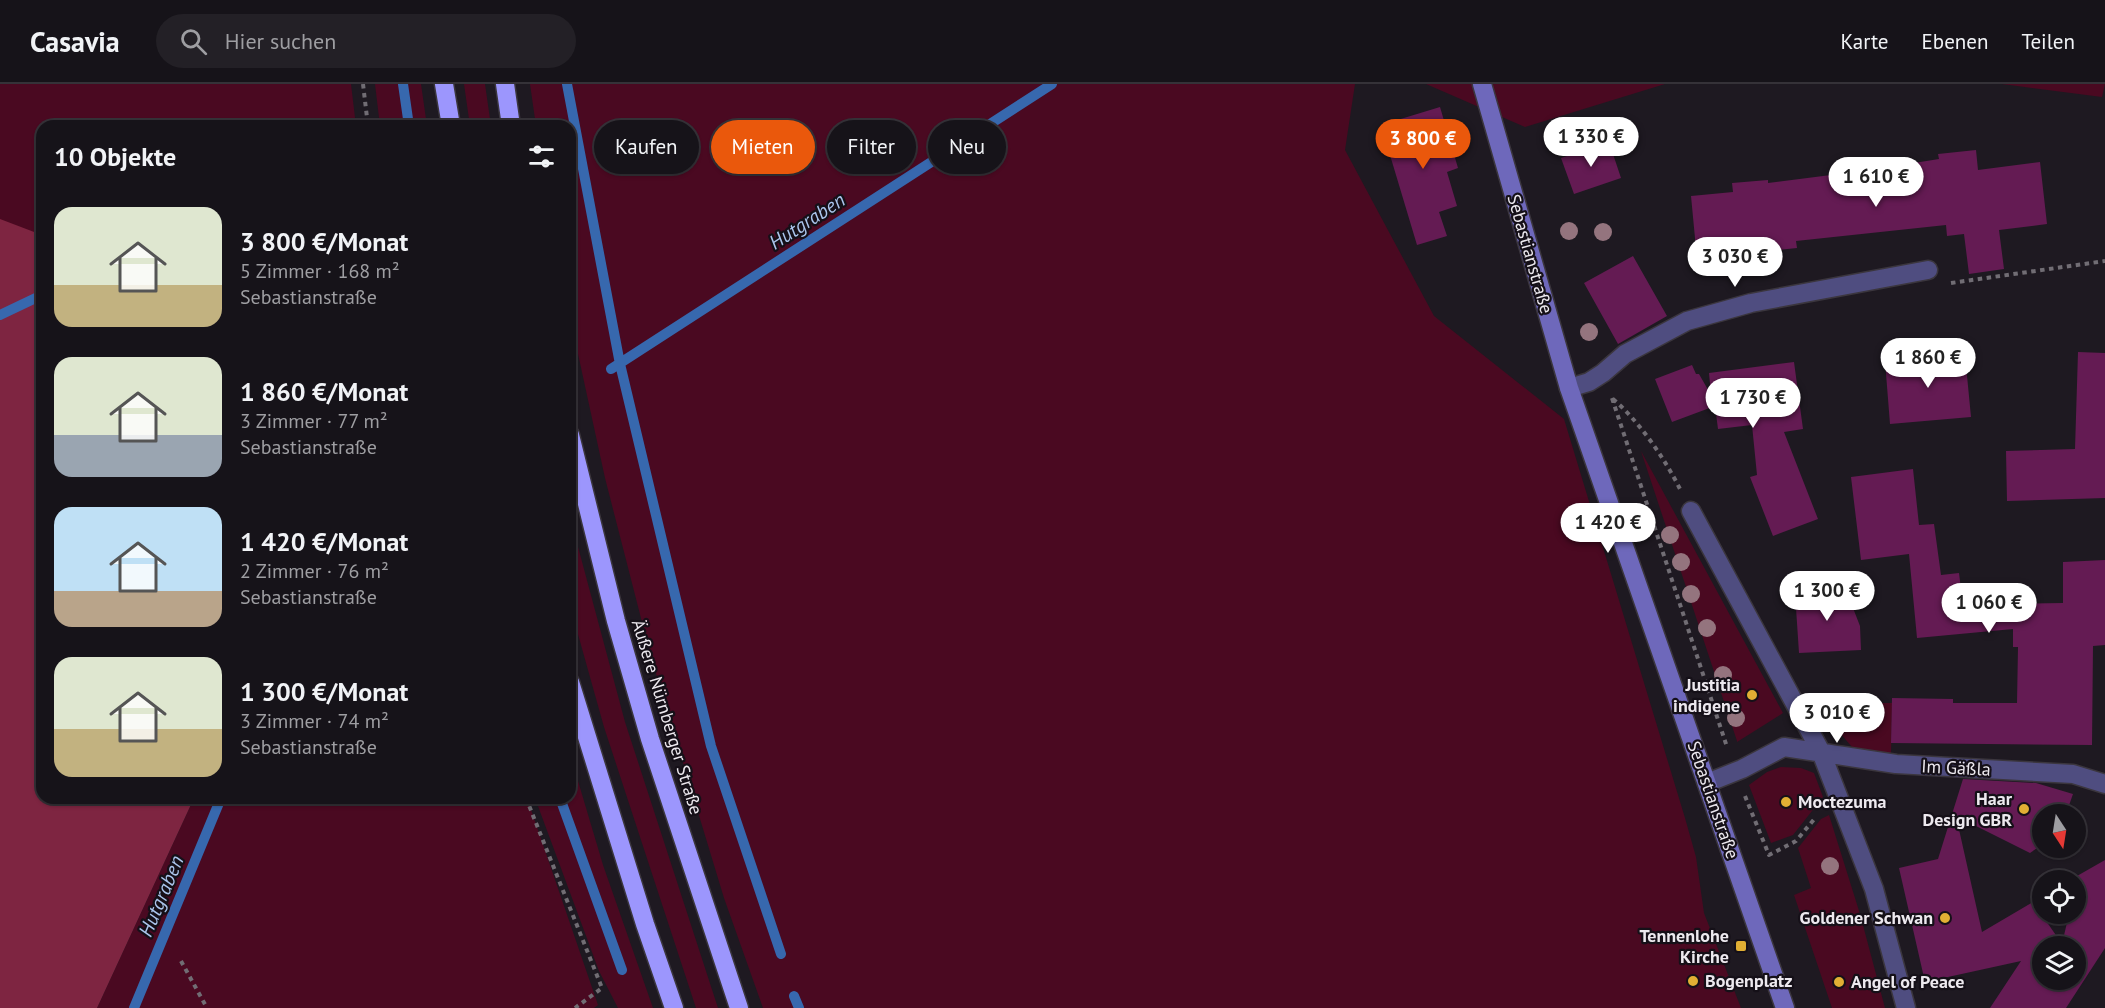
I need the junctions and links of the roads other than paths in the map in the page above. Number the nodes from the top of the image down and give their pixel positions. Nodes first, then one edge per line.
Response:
1 (444, 84) edge
2 (505, 84) edge
3 (1482, 84) edge
4 (450, 120) edge
5 (510, 120) edge
6 (1928, 270) road end
7 (1569, 388) junction
8 (576, 459) edge
9 (1691, 512) road end
10 (576, 702) edge
11 (1821, 752) junction
12 (1707, 783) junction
13 (2105, 784) edge
14 (674, 1008) edge
15 (739, 1008) edge
16 (1785, 1008) edge
17 (1906, 1008) edge

1 - 4 highway
2 - 5 highway
3 - 7 street, Sebastianstraße
6 - 7 street
7 - 12 street, Sebastianstraße
8 - 15 highway, Äußere Nürnberger Straße
9 - 11 street
10 - 14 highway
11 - 12 street, Im Gäßla
11 - 13 street, Im Gäßla
11 - 17 street
12 - 16 street, Sebastianstraße

